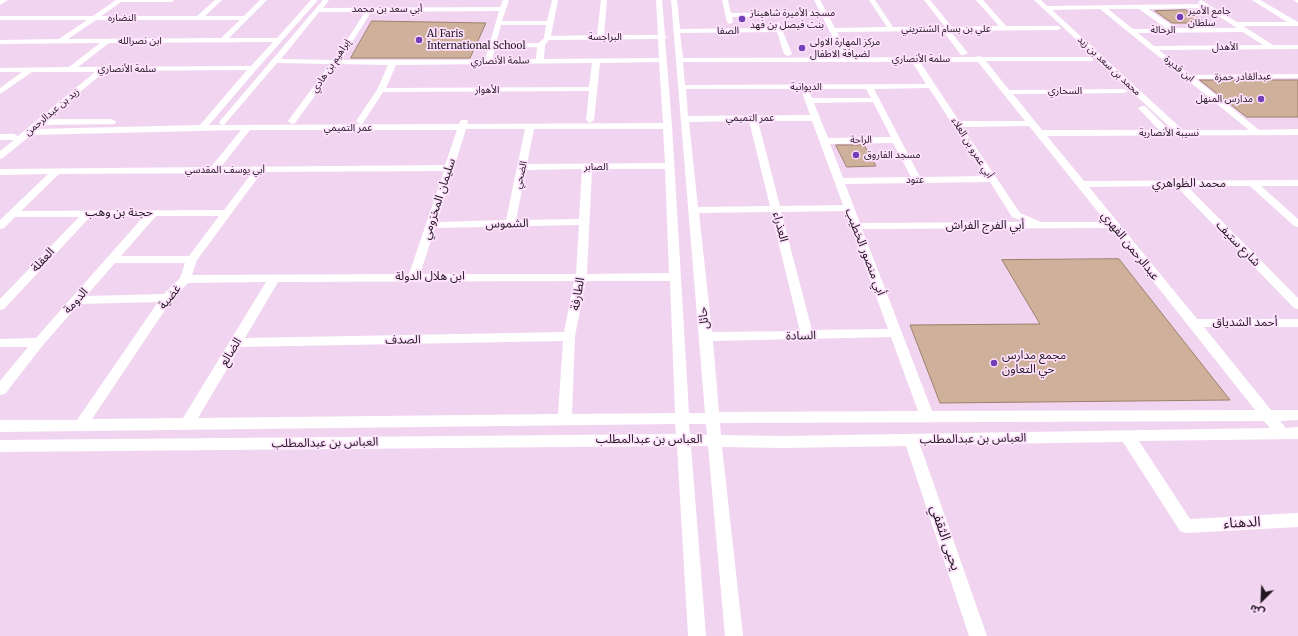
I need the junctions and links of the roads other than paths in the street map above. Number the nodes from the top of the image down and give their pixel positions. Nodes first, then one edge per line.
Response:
1 (5, 0) edge
2 (120, 0) edge
3 (171, 0) edge
4 (219, 0) edge
5 (264, 0) edge
6 (315, 0) edge
7 (326, 0) edge
8 (458, 0) edge
9 (506, 0) edge
10 (555, 0) edge
11 (604, 0) edge
12 (659, 0) edge
13 (674, 0) edge
14 (725, 0) edge
15 (817, 0) edge
16 (872, 0) edge
17 (927, 0) edge
18 (979, 0) edge
19 (1028, 0) edge
20 (1037, 0) edge
21 (1148, 0) edge
22 (1199, 0) edge
23 (1255, 0) edge
24 (0, 3) edge
25 (1141, 6) junction
26 (1157, 6) junction
27 (1208, 6) junction
28 (1101, 7) junction
29 (1046, 8) junction
30 (453, 9) junction
31 (503, 9) junction
32 (319, 10) junction
33 (369, 10) junction
34 (773, 14) junction
35 (824, 14) junction
36 (728, 15) junction
37 (0, 18) edge
38 (95, 18) junction
39 (148, 18) junction
40 (199, 18) junction
41 (245, 18) junction
42 (498, 23) junction
43 (550, 23) junction
44 (1236, 24) junction
45 (1296, 24) edge
46 (1058, 28) junction
47 (891, 29) junction
48 (945, 29) junction
49 (1005, 29) junction
50 (732, 30) junction
51 (779, 30) junction
52 (833, 30) junction
53 (1130, 30) junction
54 (1174, 30) junction
55 (1244, 30) junction
56 (677, 31) junction
57 (600, 37) junction
58 (663, 37) junction
59 (547, 38) junction
60 (223, 40) junction
61 (280, 40) junction
62 (61, 41) junction
63 (108, 41) junction
64 (0, 42) edge
65 (541, 45) junction
66 (492, 46) junction
67 (1271, 47) junction
68 (1298, 47) edge
69 (1152, 48) junction
70 (1084, 52) junction
71 (964, 53) junction
72 (1070, 53) junction
73 (788, 54) junction
74 (845, 54) junction
75 (679, 57) junction
76 (979, 58) junction
77 (914, 59) junction
78 (1078, 59) junction
79 (1090, 59) junction
80 (664, 60) junction
81 (274, 61) junction
82 (488, 61) junction
83 (540, 61) junction
84 (596, 61) junction
85 (336, 62) junction
86 (393, 63) junction
87 (253, 68) junction
88 (31, 69) junction
89 (71, 69) junction
90 (99, 69) junction
91 (0, 70) edge
92 (1298, 76) edge
93 (1188, 77) junction
94 (869, 86) junction
95 (932, 86) junction
96 (681, 87) junction
97 (804, 87) junction
98 (593, 89) junction
99 (380, 90) junction
100 (1124, 91) junction
101 (0, 92) edge
102 (1006, 92) junction
103 (876, 100) junction
104 (809, 101) junction
105 (753, 118) junction
106 (816, 118) junction
107 (684, 119) junction
108 (590, 120) junction
109 (292, 121) junction
110 (360, 121) junction
111 (40, 122) junction
112 (52, 122) junction
113 (223, 123) junction
114 (667, 123) junction
115 (1031, 123) junction
116 (957, 124) junction
117 (205, 125) junction
118 (463, 125) junction
119 (530, 127) junction
120 (247, 128) junction
121 (29, 132) junction
122 (41, 132) junction
123 (1167, 132) junction
124 (1180, 132) junction
125 (1257, 132) junction
126 (1298, 132) edge
127 (1040, 133) junction
128 (0, 136) edge
129 (14, 137) junction
130 (897, 140) junction
131 (824, 141) junction
132 (0, 148) edge
133 (0, 156) edge
134 (670, 166) junction
135 (523, 167) junction
136 (587, 167) junction
137 (449, 168) junction
138 (215, 169) junction
139 (259, 170) junction
140 (0, 172) edge
141 (56, 172) junction
142 (992, 179) junction
143 (839, 180) junction
144 (917, 180) junction
145 (1252, 183) junction
146 (1298, 183) edge
147 (1080, 184) junction
148 (1179, 184) junction
149 (849, 208) junction
150 (776, 209) junction
151 (694, 210) junction
152 (153, 213) junction
153 (226, 213) junction
154 (12, 214) junction
155 (86, 214) junction
156 (584, 222) junction
157 (510, 224) junction
158 (1298, 224) edge
159 (430, 225) junction
160 (1040, 225) junction
161 (1113, 225) junction
162 (0, 226) edge
163 (857, 226) junction
164 (192, 259) junction
165 (112, 260) junction
166 (414, 277) junction
167 (581, 277) junction
168 (676, 277) junction
169 (185, 279) junction
170 (274, 279) junction
171 (167, 298) junction
172 (78, 300) junction
173 (1298, 305) edge
174 (0, 306) edge
175 (1193, 323) junction
176 (1298, 323) edge
177 (895, 334) junction
178 (569, 336) junction
179 (807, 336) junction
180 (706, 337) junction
181 (39, 342) junction
182 (0, 343) edge
183 (236, 344) junction
184 (0, 390) edge
185 (1248, 415) junction
186 (1266, 415) junction
187 (1282, 415) junction
188 (1298, 415) edge
189 (927, 417) junction
190 (712, 418) junction
191 (682, 419) junction
192 (565, 420) junction
193 (187, 424) junction
194 (81, 425) junction
195 (0, 426) edge
196 (1282, 433) junction
197 (1298, 433) edge
198 (1262, 434) junction
199 (1128, 437) junction
200 (684, 440) junction
201 (911, 440) junction
202 (714, 441) junction
203 (0, 446) edge
204 (1298, 520) edge
205 (697, 636) edge
206 (734, 636) edge
207 (978, 636) edge

1 - 24 street
2 - 3 street
2 - 38 street
3 - 39 street
4 - 40 street
5 - 41 street
6 - 61 street
7 - 32 street
8 - 30 street
9 - 31 street
10 - 43 street
11 - 57 street
12 - 58 street
13 - 56 street, حائل
14 - 36 street
15 - 35 street
16 - 47 street
17 - 48 street
18 - 49 street
19 - 46 street, محمد بن سعد بن زيد
20 - 29 street, محمد بن سعد بن زيد
21 - 26 street
22 - 27 street
23 - 45 street
25 - 26 street
25 - 28 street
25 - 54 street
26 - 27 street
27 - 44 street
28 - 29 street
28 - 53 street, ابن قديرة
29 - 124 street, محمد بن سعد بن زيد
30 - 31 street, أبي سعد بن محمد
30 - 33 street, أبي سعد بن محمد
31 - 42 street
32 - 33 street, أبي سعد بن محمد
32 - 81 street
33 - 85 street, إبراهيم بن هادي
34 - 35 street
34 - 36 street
34 - 51 street
35 - 52 street
36 - 50 street
37 - 38 street, النضاره
38 - 39 street, النضاره
38 - 62 street
39 - 40 street, النضاره
40 - 41 street, النضاره
41 - 60 street
42 - 43 street
42 - 66 street
43 - 59 street
44 - 45 street
44 - 55 street
46 - 49 street, علي بن بسام الشنتريني
46 - 70 street, محمد بن سعد بن زيد
47 - 48 street, علي بن بسام الشنتريني
47 - 52 street, علي بن بسام الشنتريني
48 - 49 street, علي بن بسام الشنتريني
48 - 71 street
50 - 51 street, الصفا
50 - 56 street, الصفا
51 - 73 street
52 - 74 street
53 - 54 street, الرحالة
53 - 69 street, ابن قديرة
54 - 55 street, الرحالة
55 - 67 street
56 - 75 street, حائل
57 - 58 street, البراجسة
57 - 59 street, البراجسة
58 - 80 street
59 - 65 street
60 - 61 street, ابن نصرالله
60 - 63 street, ابن نصرالله
61 - 87 street
62 - 63 street, ابن نصرالله
62 - 64 street, ابن نصرالله
63 - 89 street
65 - 66 street
65 - 83 street
66 - 82 street
67 - 68 street, الأهدل
67 - 69 street, الأهدل
69 - 93 street, ابن قديرة
70 - 72 street, سلمة الأنصاري
70 - 79 street, محمد بن سعد بن زيد
71 - 72 street, سلمة الأنصاري
71 - 74 street, سلمة الأنصاري
72 - 78 street
73 - 74 street, سلمة الأنصاري
73 - 75 street, سلمة الأنصاري
75 - 77 street, سلمة الأنصاري
75 - 96 street, حائل
76 - 77 street, سلمة الأنصاري
76 - 78 street, سلمة الأنصاري
76 - 102 street, عبدالرحمن الفهري
77 - 95 street, أبي عمرو بن العلاء
78 - 79 street, سلمة الأنصاري
79 - 100 street, محمد بن سعد بن زيد
80 - 84 street, سلمة الأنصاري
80 - 114 street
81 - 85 street, سلمة الأنصاري
81 - 113 street
82 - 83 street, سلمة الأنصاري
82 - 86 street, سلمة الأنصاري
83 - 84 street, سلمة الأنصاري
84 - 98 street
85 - 86 street, سلمة الأنصاري
85 - 109 street, إبراهيم بن هادي
86 - 99 street
87 - 90 street, سلمة الأنصاري
87 - 117 street
88 - 89 street, سلمة الأنصاري
88 - 91 street, سلمة الأنصاري
88 - 101 street
89 - 90 street, سلمة الأنصاري
90 - 111 street, زيد بن عبدالرحمن
90 - 129 street, زيد بن عبدالرحمن
92 - 93 street, عبدالقادر حمزة
93 - 125 street, ابن قديرة
94 - 95 street, الديوانية
94 - 97 street, الديوانية
94 - 103 street
95 - 116 street, أبي عمرو بن العلاء
96 - 97 street, الديوانية
96 - 107 street, حائل
97 - 104 street, أبي منصور الخطيب
98 - 99 street, الأهوار
98 - 108 street
99 - 110 street
100 - 102 street, السحاري
100 - 123 street, محمد بن سعد بن زيد
102 - 115 street, عبدالرحمن الفهري
103 - 104 street
103 - 130 street
104 - 106 street, أبي منصور الخطيب
105 - 106 street, عمر التميمي
105 - 107 street, عمر التميمي
105 - 150 street, العذراء
106 - 131 street, أبي منصور الخطيب
107 - 151 street, حائل
108 - 114 street
108 - 118 street
109 - 110 street
109 - 113 street
110 - 118 street
111 - 112 street
111 - 121 street, زيد بن عبدالرحمن
112 - 117 street
112 - 122 street
113 - 117 street
114 - 119 street, عمر التميمي
114 - 134 street
115 - 116 street
115 - 127 street, عبدالرحمن الفهري
116 - 142 street, أبي عمرو بن العلاء
117 - 120 street, عمر التميمي
117 - 122 street, عمر التميمي
118 - 119 street, عمر التميمي
118 - 120 street, عمر التميمي
118 - 137 street, سليمان المخزومي
119 - 135 street, الضحي
120 - 138 street
121 - 122 street, عمر التميمي
121 - 133 street, زيد بن عبدالرحمن
123 - 124 street, نسيبة الأنصارية
123 - 127 street, نسيبة الأنصارية
124 - 125 street, نسيبة الأنصارية
125 - 126 street, نسيبة الأنصارية
127 - 147 street, عبدالرحمن الفهري
128 - 129 street
129 - 132 street, زيد بن عبدالرحمن
130 - 131 street, الراحة
130 - 144 street
131 - 143 street, أبي منصور الخطيب
134 - 136 street, الصابر
134 - 168 street
135 - 136 street, الصابر
135 - 157 street, الضحي
136 - 156 street, الطارفة
137 - 139 street, أبي يوسف المقدسي
137 - 159 street, سليمان المخزومي
138 - 139 street, أبي يوسف المقدسي
138 - 141 street, أبي يوسف المقدسي
139 - 153 street, غضية
140 - 141 street, أبي يوسف المقدسي
141 - 154 street
142 - 144 street, عتود
142 - 160 street, أبي عمرو بن العلاء
143 - 144 street, عتود
143 - 149 street, أبي منصور الخطيب
145 - 146 street, محمد الظواهري
145 - 148 street, محمد الظواهري
145 - 158 street
147 - 148 street, محمد الظواهري
147 - 161 street, عبدالرحمن الفهري
148 - 173 street, شارع ستيف
149 - 150 street
149 - 163 street, أبي منصور الخطيب
150 - 151 street
150 - 179 street, العذراء
151 - 180 street, حائل
152 - 153 street, حجنة بن وهب
152 - 155 street, حجنة بن وهب
152 - 165 street, الدومة
153 - 164 street, غضية
154 - 155 street, حجنة بن وهب
154 - 162 street
155 - 174 street, العقلة
156 - 157 street, الشموس
156 - 167 street, الطارفة
157 - 159 street, الشموس
159 - 166 street, سليمان المخزومي
160 - 161 street, أبي الفرج الفراش
160 - 163 street, أبي الفرج الفراش
161 - 175 street, عبدالرحمن الفهري
163 - 177 street, أبي منصور الخطيب
164 - 165 street
164 - 169 street, غضية
165 - 172 street, الدومة
166 - 167 street, ابن هلال الدولة
166 - 170 street, ابن هلال الدولة
167 - 168 street, ابن هلال الدولة
167 - 178 street, الطارفة
168 - 191 street
169 - 170 street, ابن هلال الدولة
169 - 171 street, غضية
170 - 183 street, الضالع
171 - 172 street
171 - 194 street, غضية
172 - 181 street, الدومة
175 - 176 street, أحمد الشدياق
175 - 186 street, عبدالرحمن الفهري
177 - 179 street, السادة
177 - 189 street, أبي منصور الخطيب
178 - 183 street, الصدف
178 - 192 street, الطارفة
179 - 180 street, السادة
180 - 190 street, حائل
181 - 182 street
181 - 184 street, الدومة
183 - 193 street, الضالع
185 - 186 street, العباس بن عبدالمطلب
185 - 189 street, العباس بن عبدالمطلب
185 - 198 street
186 - 187 street, العباس بن عبدالمطلب
186 - 196 street, عبدالرحمن الفهري
187 - 188 street, العباس بن عبدالمطلب
187 - 197 street
189 - 190 street, العباس بن عبدالمطلب
190 - 191 street, العباس بن عبدالمطلب
190 - 202 street, حائل
191 - 192 street, العباس بن عبدالمطلب
191 - 200 street
192 - 193 street, العباس بن عبدالمطلب
193 - 194 street, العباس بن عبدالمطلب
194 - 195 street, العباس بن عبدالمطلب
196 - 197 street, العباس بن عبدالمطلب
196 - 198 street, العباس بن عبدالمطلب
198 - 199 street, العباس بن عبدالمطلب
199 - 201 street, العباس بن عبدالمطلب
199 - 204 street, الدهناء
200 - 202 street, العباس بن عبدالمطلب
200 - 203 street, العباس بن عبدالمطلب
200 - 205 street
201 - 202 street, العباس بن عبدالمطلب
201 - 207 street, يحيى الثقفي
202 - 206 street, حائل

